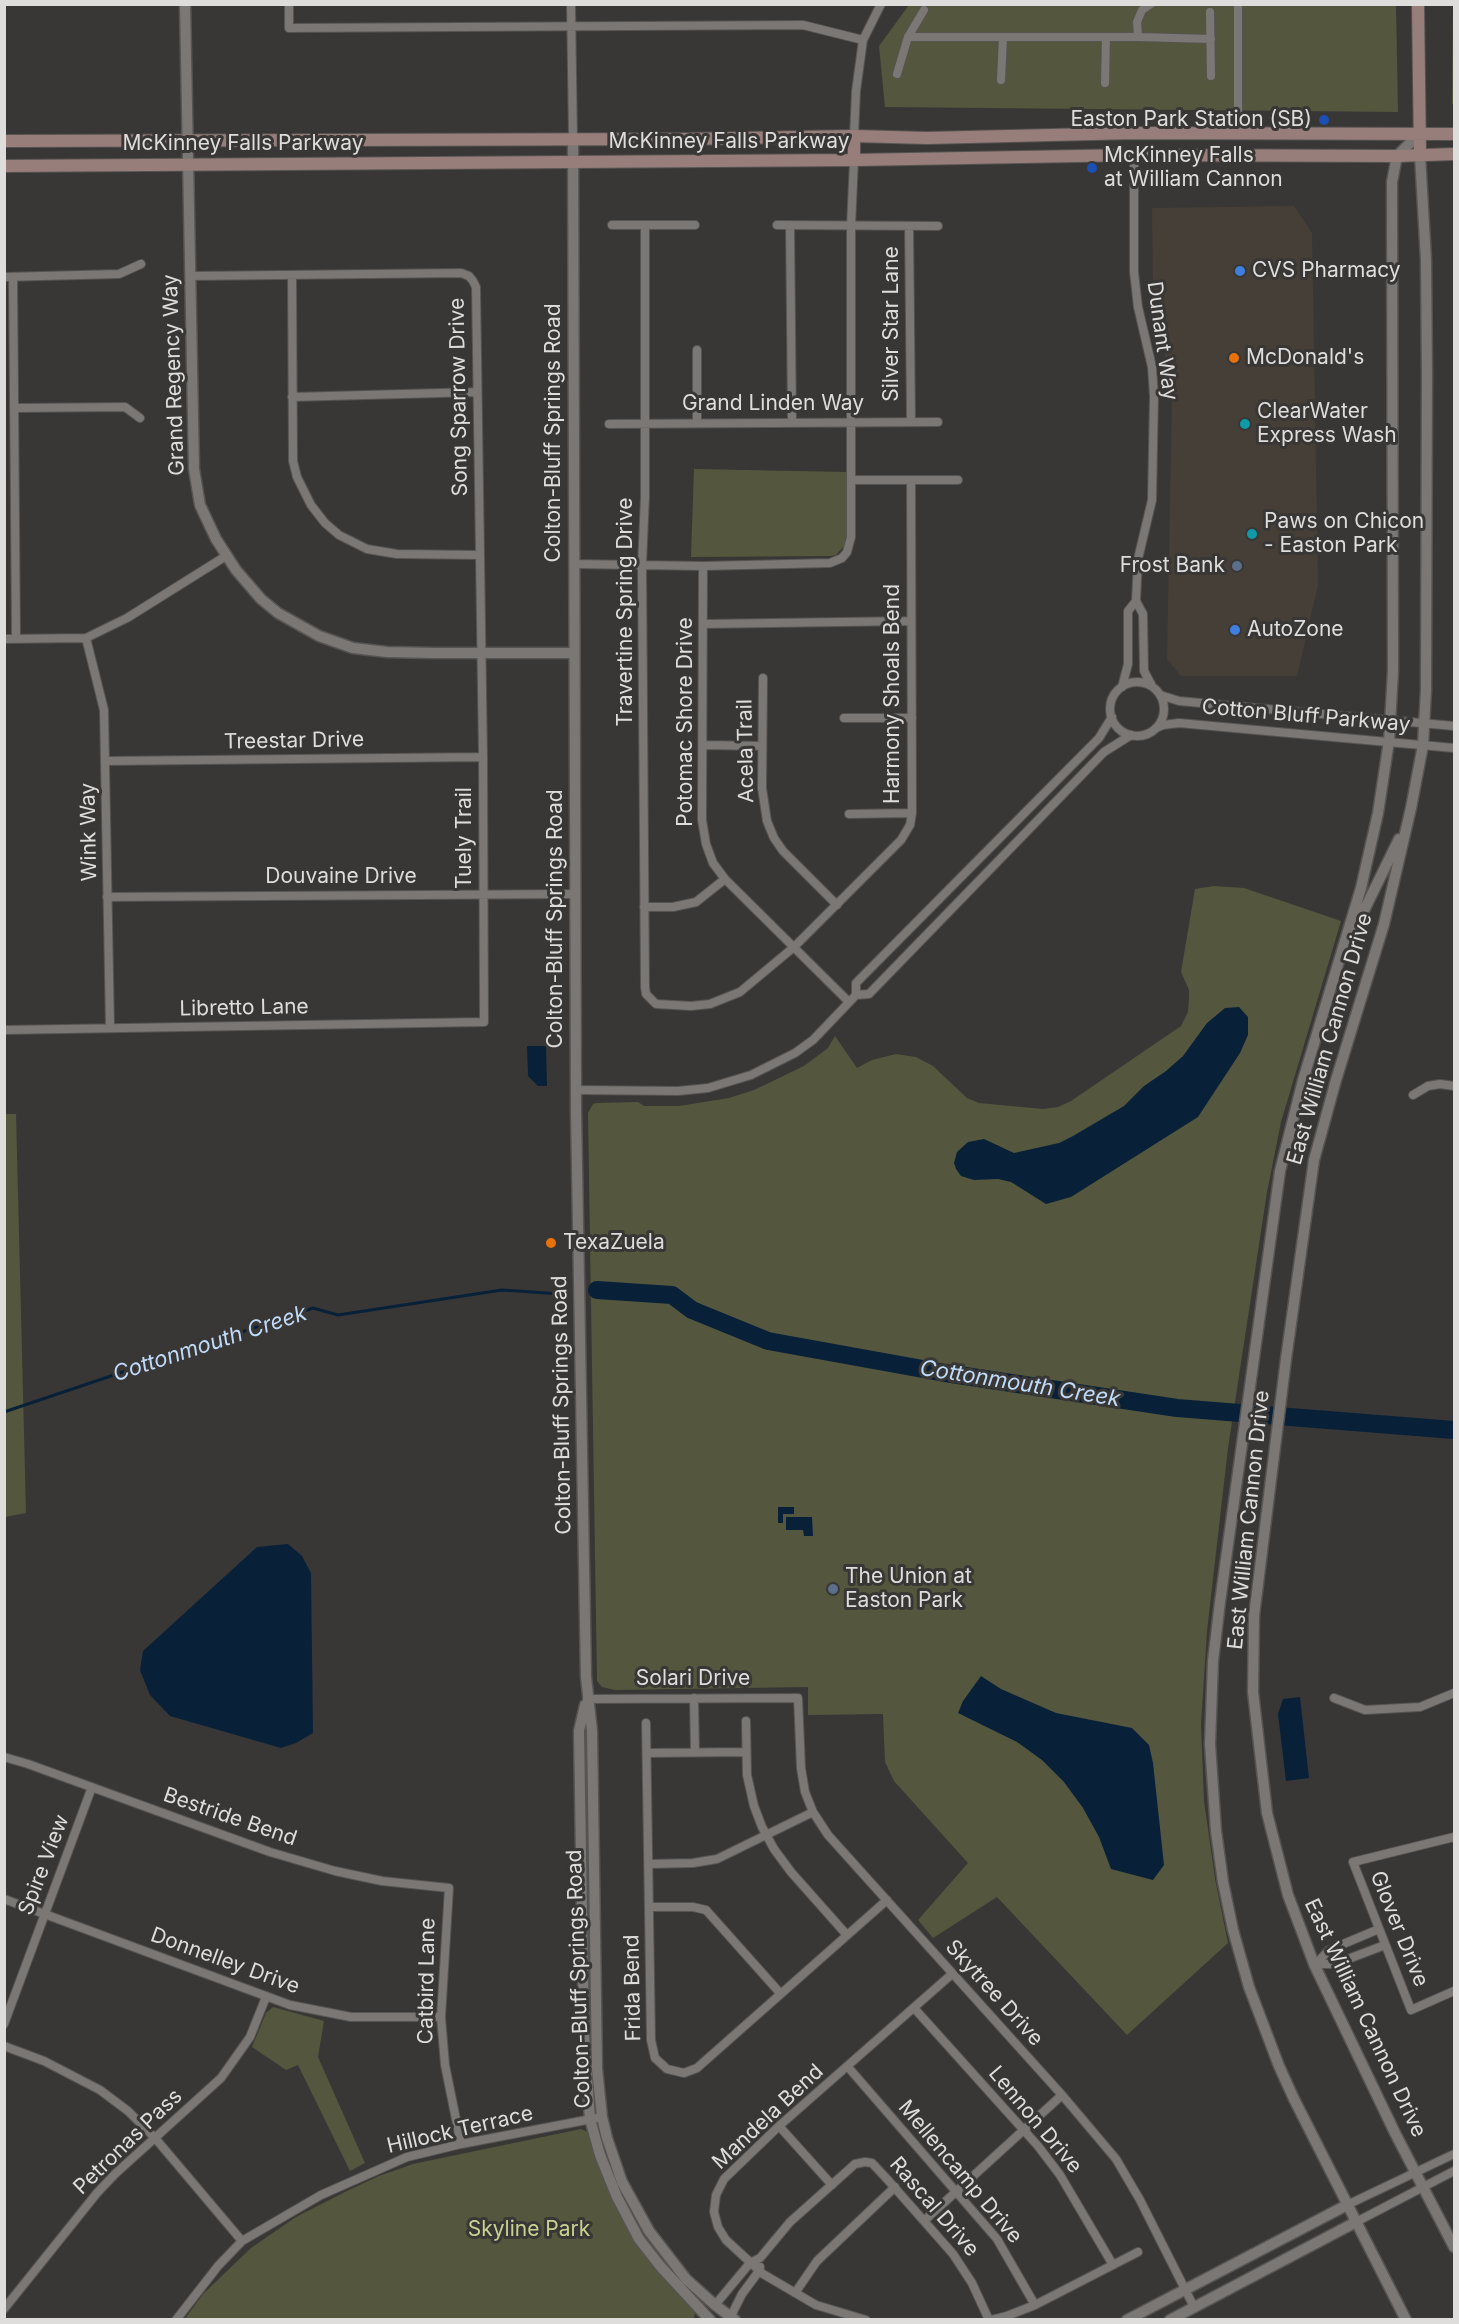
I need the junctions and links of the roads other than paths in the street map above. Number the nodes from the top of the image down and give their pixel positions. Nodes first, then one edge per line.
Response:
1 (185, 4) edge
2 (290, 4) edge
3 (571, 4) edge
4 (881, 4) edge
5 (1151, 4) edge
6 (1238, 4) edge
7 (1418, 4) edge
8 (924, 10) dead end
9 (1210, 12) dead end
10 (571, 28) junction
11 (908, 37) junction
12 (1003, 37) junction
13 (1106, 37) junction
14 (1138, 37) junction
15 (1211, 39) junction
16 (863, 40) junction
17 (897, 74) dead end
18 (1211, 76) dead end
19 (1001, 80) dead end
20 (1105, 83) dead end
21 (1238, 133) junction
22 (1419, 134) junction
23 (1455, 134) edge
24 (854, 136) junction
25 (573, 139) junction
26 (4, 141) edge
27 (188, 141) junction
28 (1420, 154) junction
29 (1455, 154) edge
30 (1134, 155) junction
31 (1397, 156) junction
32 (854, 160) junction
33 (573, 162) junction
34 (188, 164) junction
35 (4, 166) edge
36 (612, 225) dead end
37 (695, 225) dead end
38 (777, 225) dead end
39 (790, 225) junction
40 (645, 226) junction
41 (851, 226) junction
42 (909, 226) junction
43 (938, 226) dead end
44 (141, 264) dead end
45 (292, 275) junction
46 (191, 276) junction
47 (9, 277) edge
48 (697, 350) dead end
49 (477, 392) junction
50 (292, 397) junction
51 (14, 408) junction
52 (140, 418) dead end
53 (792, 421) junction
54 (851, 421) junction
55 (911, 421) junction
56 (697, 422) junction
57 (938, 422) dead end
58 (645, 423) junction
59 (609, 424) dead end
60 (852, 480) junction
61 (958, 480) dead end
62 (910, 481) junction
63 (479, 555) junction
64 (226, 556) junction
65 (574, 564) junction
66 (642, 564) junction
67 (703, 566) junction
68 (1136, 601) junction
69 (911, 621) junction
70 (703, 624) junction
71 (86, 638) junction
72 (4, 639) edge
73 (16, 639) junction
74 (574, 653) junction
75 (481, 654) junction
76 (763, 678) dead end
77 (1152, 686) junction
78 (1122, 687) junction
79 (1160, 695) junction
80 (1112, 717) junction
81 (844, 718) dead end
82 (912, 718) junction
83 (1391, 721) junction
84 (1424, 723) junction
85 (1455, 726) edge
86 (1156, 728) junction
87 (1131, 735) junction
88 (1389, 741) junction
89 (703, 745) junction
90 (1423, 745) junction
91 (762, 746) junction
92 (1455, 748) edge
93 (483, 757) junction
94 (106, 761) junction
95 (1412, 808) junction
96 (912, 813) junction
97 (849, 814) dead end
98 (725, 879) junction
99 (483, 894) junction
100 (575, 894) junction
101 (107, 897) junction
102 (837, 905) junction
103 (644, 907) junction
104 (794, 947) junction
105 (1329, 990) junction
106 (649, 998) joint
107 (853, 998) junction
108 (484, 1022) joint
109 (110, 1028) junction
110 (4, 1030) edge
111 (1455, 1086) edge
112 (576, 1090) junction
113 (1413, 1095) dead end
114 (1455, 1693) edge
115 (694, 1698) junction
116 (798, 1698) joint
117 (1334, 1698) dead end
118 (587, 1699) junction
119 (746, 1721) dead end
120 (646, 1723) dead end
121 (695, 1752) junction
122 (746, 1752) junction
123 (647, 1753) junction
124 (4, 1757) edge
125 (92, 1787) junction
126 (813, 1812) junction
127 (766, 1836) junction
128 (1455, 1837) edge
129 (649, 1864) junction
130 (449, 1888) joint
131 (4, 1899) edge
132 (886, 1900) junction
133 (650, 1907) junction
134 (45, 1913) junction
135 (1379, 1929) junction
136 (846, 1934) junction
137 (1385, 1945) junction
138 (952, 1974) junction
139 (1455, 1991) edge
140 (780, 1993) junction
141 (266, 1997) junction
142 (914, 2008) junction
143 (441, 2017) junction
144 (4, 2024) edge
145 (4, 2046) edge
146 (848, 2067) junction
147 (1062, 2095) junction
148 (602, 2117) junction
149 (590, 2119) junction
150 (779, 2126) junction
151 (1023, 2130) junction
152 (155, 2138) junction
153 (461, 2144) junction
154 (1455, 2154) edge
155 (1455, 2171) edge
156 (1416, 2172) junction
157 (832, 2185) junction
158 (1423, 2186) junction
159 (895, 2187) junction
160 (956, 2191) junction
161 (1347, 2205) junction
162 (924, 2220) junction
163 (1356, 2222) junction
164 (242, 2241) junction
165 (1455, 2247) edge
166 (1138, 2252) dead end
167 (760, 2258) junction
168 (750, 2263) junction
169 (1113, 2265) junction
170 (759, 2271) junction
171 (1185, 2289) junction
172 (795, 2293) junction
173 (715, 2305) junction
174 (1035, 2305) junction
175 (1194, 2307) junction
176 (4, 2309) edge
177 (706, 2318) edge
178 (731, 2318) edge
179 (176, 2319) edge
180 (866, 2319) edge
181 (990, 2319) edge
182 (1127, 2319) edge
183 (1170, 2319) edge
184 (1406, 2319) edge

1 - 27 street
2 - 10 street
3 - 10 street
4 - 16 street
5 - 14 street
6 - 21 street
7 - 22 main road, East William Cannon Drive
8 - 11 street
9 - 15 street
10 - 16 street
10 - 25 street
11 - 12 street
11 - 17 street
12 - 13 street
12 - 19 street
13 - 14 street
13 - 20 street
14 - 15 street
15 - 18 street
16 - 24 street
21 - 22 main road, McKinney Falls Parkway
21 - 24 main road, McKinney Falls Parkway
22 - 23 main road, McKinney Falls Parkway
22 - 28 main road, East William Cannon Drive
22 - 31 street
24 - 25 main road, McKinney Falls Parkway
24 - 32 main road
25 - 27 main road, McKinney Falls Parkway
25 - 33 street, Colton-Bluff Springs Road
26 - 27 main road, McKinney Falls Parkway
27 - 34 street
28 - 29 main road, McKinney Falls Parkway
28 - 31 main road, McKinney Falls Parkway
28 - 84 street, East William Cannon Drive
30 - 31 main road, McKinney Falls Parkway
30 - 32 main road, McKinney Falls Parkway
30 - 68 street, Dunant Way
31 - 83 street, East William Cannon Drive
32 - 33 main road, McKinney Falls Parkway
32 - 41 street
33 - 34 main road, McKinney Falls Parkway
33 - 65 street, Colton-Bluff Springs Road
34 - 35 main road, McKinney Falls Parkway
34 - 46 street, Grand Regency Way
36 - 40 street
37 - 40 street
38 - 39 street
39 - 41 street
39 - 53 street
40 - 58 street, Travertine Spring Drive
41 - 42 street
41 - 54 street
42 - 43 street
42 - 55 street, Silver Star Lane
44 - 47 street
45 - 46 street, Song Sparrow Drive
45 - 49 street, Song Sparrow Drive
45 - 50 street
46 - 64 street, Grand Regency Way
47 - 51 street
48 - 56 street
49 - 50 street
49 - 63 street, Song Sparrow Drive
50 - 63 street
51 - 52 street
51 - 73 street
53 - 54 street, Grand Linden Way
53 - 56 street, Grand Linden Way
54 - 55 street, Grand Linden Way
54 - 60 street
55 - 57 street, Grand Linden Way
56 - 58 street, Grand Linden Way
58 - 59 street, Grand Linden Way
58 - 66 street, Travertine Spring Drive
60 - 62 street
60 - 67 street
61 - 62 street
62 - 69 street, Harmony Shoals Bend
63 - 75 street, Song Sparrow Drive
64 - 71 street
64 - 75 street, Grand Regency Way
65 - 66 street
65 - 74 street, Colton-Bluff Springs Road
66 - 67 street
66 - 103 street, Travertine Spring Drive
67 - 70 street, Potomac Shore Drive
68 - 77 street, Dunant Way
68 - 78 street, Dunant Way
69 - 70 street
69 - 82 street, Harmony Shoals Bend
70 - 89 street, Potomac Shore Drive
71 - 73 street
71 - 94 street, Wink Way
72 - 73 street
74 - 75 street, Grand Regency Way
74 - 100 street, Colton-Bluff Springs Road
75 - 93 street, Tuely Trail
76 - 91 street, Acela Trail
77 - 78 street
77 - 79 street
78 - 80 street
79 - 83 street, Cotton Bluff Parkway
79 - 86 street
80 - 87 street
80 - 107 street
81 - 82 street
82 - 96 street, Harmony Shoals Bend
83 - 84 street, Cotton Bluff Parkway
83 - 88 street, East William Cannon Drive
84 - 85 street, Cotton Bluff Parkway
84 - 90 street, East William Cannon Drive
86 - 87 street
86 - 88 street, Cotton Bluff Parkway
87 - 107 street
88 - 90 street, Cotton Bluff Parkway
88 - 105 street, East William Cannon Drive
89 - 91 street
89 - 98 street, Potomac Shore Drive
90 - 92 street, Cotton Bluff Parkway
90 - 95 street, East William Cannon Drive
91 - 102 street, Acela Trail
93 - 94 street, Treestar Drive
93 - 99 street, Tuely Trail
94 - 101 street, Wink Way
95 - 105 street, East William Cannon Drive
95 - 156 street, East William Cannon Drive
96 - 97 street
96 - 102 street, Harmony Shoals Bend
98 - 103 street
98 - 104 street, Potomac Shore Drive
99 - 100 street, Douvaine Drive
99 - 101 street, Douvaine Drive
99 - 108 street, Tuely Trail
100 - 112 street, Colton-Bluff Springs Road
101 - 109 street, Wink Way
102 - 104 street, Harmony Shoals Bend
103 - 106 street, Travertine Spring Drive
104 - 106 street, Harmony Shoals Bend
104 - 107 street, Potomac Shore Drive
105 - 161 street, East William Cannon Drive
107 - 112 street
108 - 109 street, Libretto Lane
109 - 110 street, Libretto Lane
111 - 113 street
112 - 118 street, Colton-Bluff Springs Road
114 - 117 street
115 - 116 street, Solari Drive
115 - 118 street, Solari Drive
115 - 121 street
116 - 126 street, Skytree Drive
118 - 148 street, Colton-Bluff Springs Road
118 - 149 street, Colton-Bluff Springs Road
119 - 122 street
120 - 123 street, Frida Bend
121 - 122 street
121 - 123 street
122 - 127 street
123 - 129 street, Frida Bend
124 - 125 street, Bestride Bend
125 - 130 street, Bestride Bend
125 - 134 street, Spire View
126 - 127 street
126 - 132 street, Skytree Drive
127 - 129 street
127 - 136 street
128 - 135 street, Glover Drive
129 - 133 street, Frida Bend
130 - 143 street, Catbird Lane
131 - 134 street, Donnelley Drive
132 - 136 street, Frida Bend
132 - 138 street, Skytree Drive
133 - 140 street
133 - 140 street, Frida Bend
134 - 141 street, Donnelley Drive
134 - 144 street, Spire View
135 - 137 street, Glover Drive
135 - 137 street
136 - 140 street, Frida Bend
137 - 139 street, Glover Drive
138 - 142 street, Mandela Bend
138 - 147 street, Skytree Drive
141 - 143 street, Donnelley Drive
141 - 152 street, Petronas Pass
142 - 146 street, Mandela Bend
142 - 151 street, Lennon Drive
143 - 153 street, Catbird Lane
145 - 152 street
146 - 150 street, Mandela Bend
146 - 160 street, Mellencamp Drive
147 - 151 street
147 - 171 street, Skytree Drive
148 - 149 street, Hillock Terrace
148 - 173 street, Colton-Bluff Springs Road
149 - 153 street, Hillock Terrace
149 - 177 street, Colton-Bluff Springs Road
150 - 157 street
150 - 168 street, Mandela Bend
151 - 160 street
151 - 169 street, Lennon Drive
152 - 164 street
152 - 176 street, Petronas Pass
153 - 164 street, Hillock Terrace
154 - 156 street
155 - 158 street
156 - 158 street, East William Cannon Drive
156 - 161 street
157 - 159 street, Rascal Drive
157 - 167 street
158 - 163 street
158 - 165 street, East William Cannon Drive
159 - 162 street, Rascal Drive
159 - 172 street
160 - 162 street
160 - 174 street, Mellencamp Drive
161 - 163 street, East William Cannon Drive
161 - 171 street
162 - 181 street, Rascal Drive
163 - 175 street
163 - 184 street, East William Cannon Drive
164 - 179 street, Hillock Terrace
166 - 169 street
167 - 168 street
167 - 170 street
168 - 170 street, Mandela Bend
168 - 173 street
169 - 174 street
170 - 172 street, Mandela Bend
170 - 178 street
171 - 175 street, Skytree Drive
171 - 182 street
172 - 180 street, Mandela Bend
173 - 177 street
173 - 178 street, Colton-Bluff Springs Road
174 - 181 street
175 - 183 street

